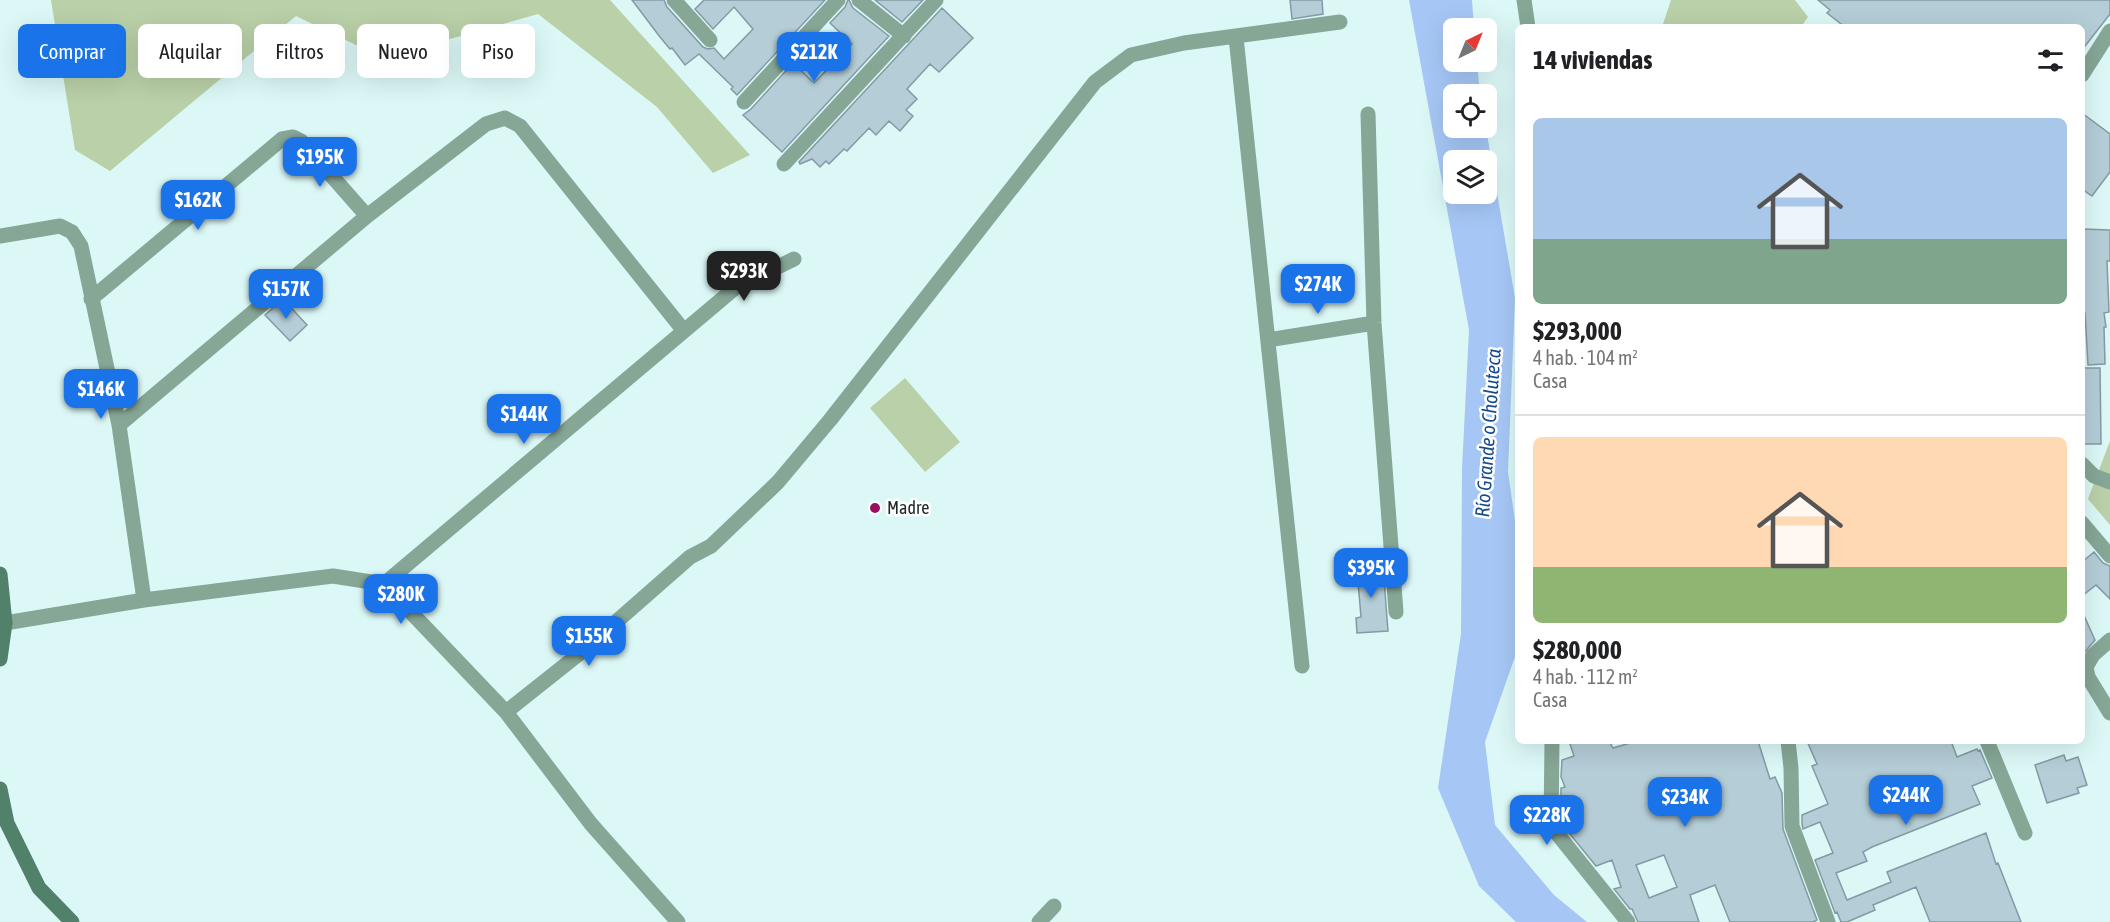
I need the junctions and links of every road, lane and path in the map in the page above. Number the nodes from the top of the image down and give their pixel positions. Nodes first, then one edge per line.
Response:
1 (838, 0) edge
2 (859, 0) edge
3 (936, 0) edge
4 (1524, 0) edge
5 (683, 3) edge
6 (1340, 22) dead end
7 (1528, 24) edge
8 (2110, 31) edge
9 (904, 36) junction
10 (1236, 37) junction
11 (710, 40) dead end
12 (2085, 70) edge
13 (744, 102) dead end
14 (1368, 114) dead end
15 (784, 164) dead end
16 (367, 216) junction
17 (0, 236) edge
18 (794, 259) dead end
19 (91, 299) junction
20 (1374, 323) junction
21 (684, 331) junction
22 (1268, 340) junction
23 (119, 425) junction
24 (2085, 467) edge
25 (2110, 482) edge
26 (2085, 527) edge
27 (2110, 556) edge
28 (0, 574) edge
29 (384, 584) junction
30 (144, 600) junction
31 (1396, 612) dead end
32 (5, 622) junction
33 (2110, 640) edge
34 (0, 659) edge
35 (1302, 666) dead end
36 (506, 712) junction
37 (2110, 713) edge
38 (1552, 744) edge
39 (1788, 744) edge
40 (1988, 744) edge
41 (0, 789) edge
42 (2025, 834) dead end
43 (1054, 906) dead end
44 (72, 922) edge
45 (678, 922) edge
46 (1038, 922) edge
47 (1628, 922) edge
48 (1828, 922) edge

1 - 13 street
2 - 9 street
3 - 9 street
4 - 7 street
5 - 11 street
6 - 10 street
8 - 12 street
9 - 15 street
10 - 22 street
10 - 36 street
14 - 20 street
16 - 19 street
16 - 21 street
16 - 23 street
17 - 19 street
18 - 21 street
19 - 23 street
20 - 22 street
20 - 31 street
21 - 29 street
22 - 35 street
23 - 30 street
24 - 25 street
26 - 27 street
28 - 32 main road
29 - 30 street
29 - 36 street
30 - 32 street
32 - 34 main road
33 - 37 street
36 - 45 street
38 - 47 street
39 - 48 street
40 - 42 street
41 - 44 main road
43 - 46 street

